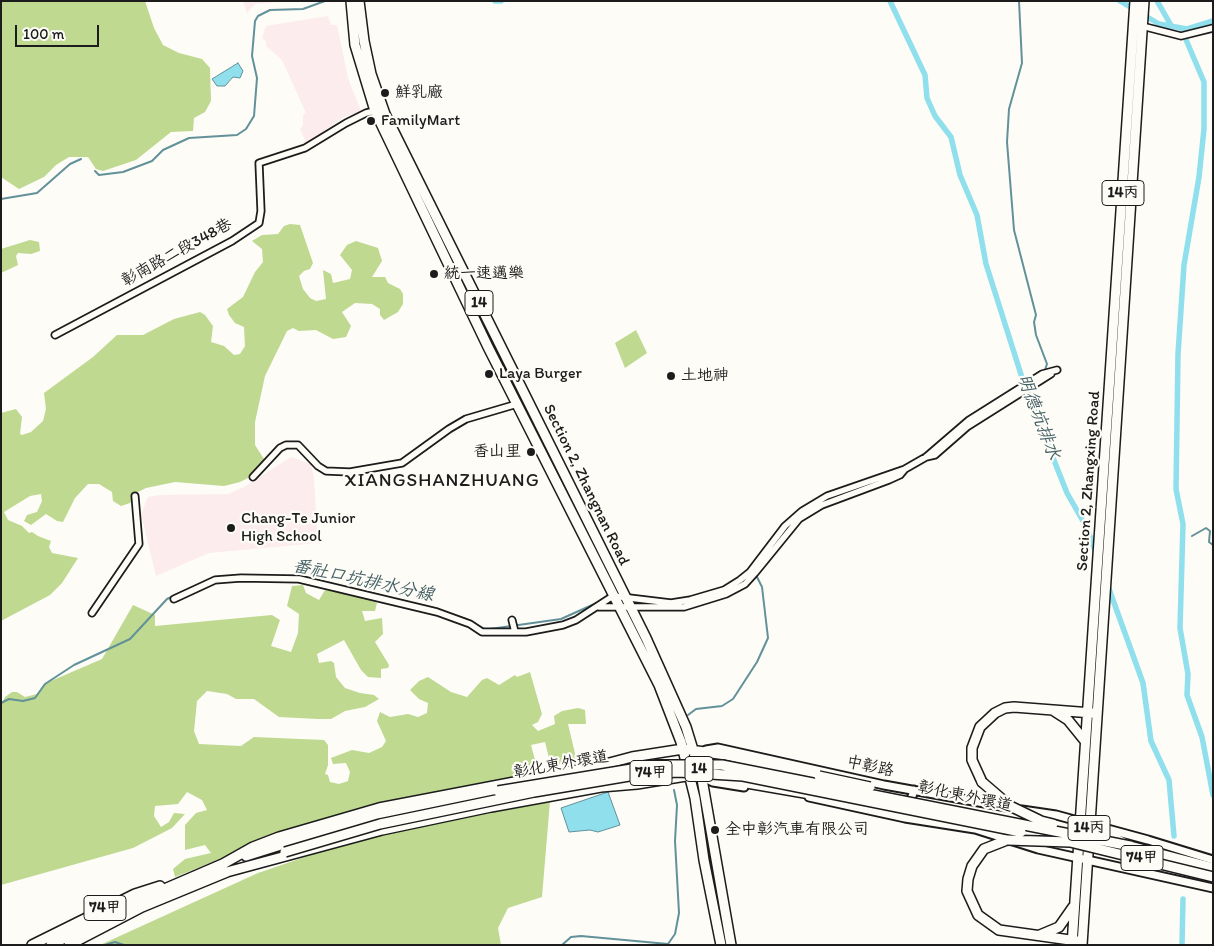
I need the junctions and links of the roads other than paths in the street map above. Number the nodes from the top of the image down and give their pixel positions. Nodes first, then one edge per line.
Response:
1 (350, 1) edge
2 (359, 1) edge
3 (1135, 1) edge
4 (1144, 5) edge
5 (1142, 26) junction
6 (1213, 28) edge
7 (366, 69) junction
8 (375, 112) junction
9 (385, 114) junction
10 (425, 194) junction
11 (416, 198) junction
12 (55, 335) dead end
13 (1031, 384) dead end
14 (528, 401) junction
15 (517, 404) junction
16 (905, 469) junction
17 (253, 477) dead end
18 (135, 496) dead end
19 (613, 596) junction
20 (174, 599) dead end
21 (627, 601) junction
22 (619, 606) junction
23 (599, 607) junction
24 (92, 613) dead end
25 (512, 620) dead end
26 (515, 632) junction
27 (1052, 710) junction
28 (1087, 713) junction
29 (1098, 713) junction
30 (1085, 741) junction
31 (683, 750) junction
32 (694, 751) junction
33 (690, 775) junction
34 (701, 776) junction
35 (884, 785) junction
36 (914, 790) junction
37 (924, 808) junction
38 (880, 812) junction
39 (905, 818) junction
40 (1084, 824) junction
41 (1070, 842) junction
42 (1130, 846) junction
43 (1082, 858) junction
44 (1213, 860) edge
45 (1213, 868) edge
46 (222, 869) junction
47 (1213, 877) edge
48 (184, 884) junction
49 (1213, 888) edge
50 (1074, 905) junction
51 (1034, 936) junction
52 (1073, 943) edge
53 (1082, 944) edge
54 (32, 945) edge
55 (51, 945) edge
56 (69, 945) edge
57 (79, 945) edge
58 (721, 945) edge
59 (731, 945) edge

1 - 7 main road, Section 2, Zhangnan Road / 14
2 - 7 main road, Section 2, Zhangnan Road / 14
3 - 28 main road, Section 2, Zhangxing Road / 14丙
4 - 5 main road, 14丙
5 - 6 street
5 - 29 main road, Section 2, Zhangxing Road / 14丙
7 - 8 main road, Section 2, Zhangnan Road / 14
7 - 9 main road, Section 2, Zhangnan Road / 14
8 - 9 main road
8 - 11 main road, Section 2, Zhangnan Road / 14
8 - 12 street, 彰南路二段348巷
9 - 10 main road, Section 2, Zhangnan Road / 14
10 - 11 main road
10 - 14 main road, Section 2, Zhangnan Road / 14
11 - 15 main road, Section 2, Zhangnan Road / 14
13 - 16 street
14 - 15 main road
14 - 21 main road, Section 2, Zhangnan Road / 14
15 - 17 street
15 - 19 main road, Section 2, Zhangnan Road / 14
16 - 21 street
16 - 21 street
18 - 24 street
19 - 21 street
19 - 22 main road, 14
19 - 23 street
20 - 26 street
21 - 22 street
21 - 32 main road, 14
22 - 23 street
22 - 31 main road, 14
23 - 26 street
25 - 26 street
27 - 28 main road
27 - 30 main road
27 - 42 main road, bridge
28 - 29 main road
28 - 30 main road, Section 2, Zhangxing Road / 14丙
29 - 40 main road, Section 2, Zhangxing Road / 14丙
30 - 40 main road, Section 2, Zhangxing Road / 14丙
31 - 32 main road
31 - 33 main road, 14
31 - 46 main road, 74甲
32 - 34 main road, 14
32 - 35 street, 中彰路
32 - 37 main road, bridge
33 - 34 main road
33 - 46 main road, 74甲
33 - 58 main road, 14
34 - 37 main road, bridge
34 - 38 street
34 - 59 main road, 14
35 - 36 street, 中彰路
35 - 38 street
36 - 39 street
36 - 40 street, 中彰路
37 - 41 main road, 彰化東外環道 / 74甲, bridge
37 - 42 main road, 彰化東外環道 / 74甲, bridge
37 - 46 main road, 彰化東外環道 / 74甲, bridge
38 - 39 street
39 - 43 street
40 - 43 main road, Section 2, Zhangxing Road / 14丙
40 - 44 street, 中彰路
41 - 47 main road, 彰化東外環道 / 74甲, bridge
41 - 51 main road, bridge
42 - 45 main road, 彰化東外環道 / 74甲
43 - 49 street
43 - 50 main road, Section 2, Zhangxing Road / 14丙
43 - 53 main road, Section 2, Zhangxing Road / 14丙
46 - 48 main road, 彰化東外環道 / 74甲
48 - 54 main road, 74甲
48 - 55 main road, 彰化東外環道 / 74甲
48 - 56 main road, 彰化東外環道 / 74甲
48 - 57 main road, 74甲
50 - 51 main road
50 - 52 main road, Section 2, Zhangxing Road / 14丙
51 - 52 main road
52 - 53 main road

